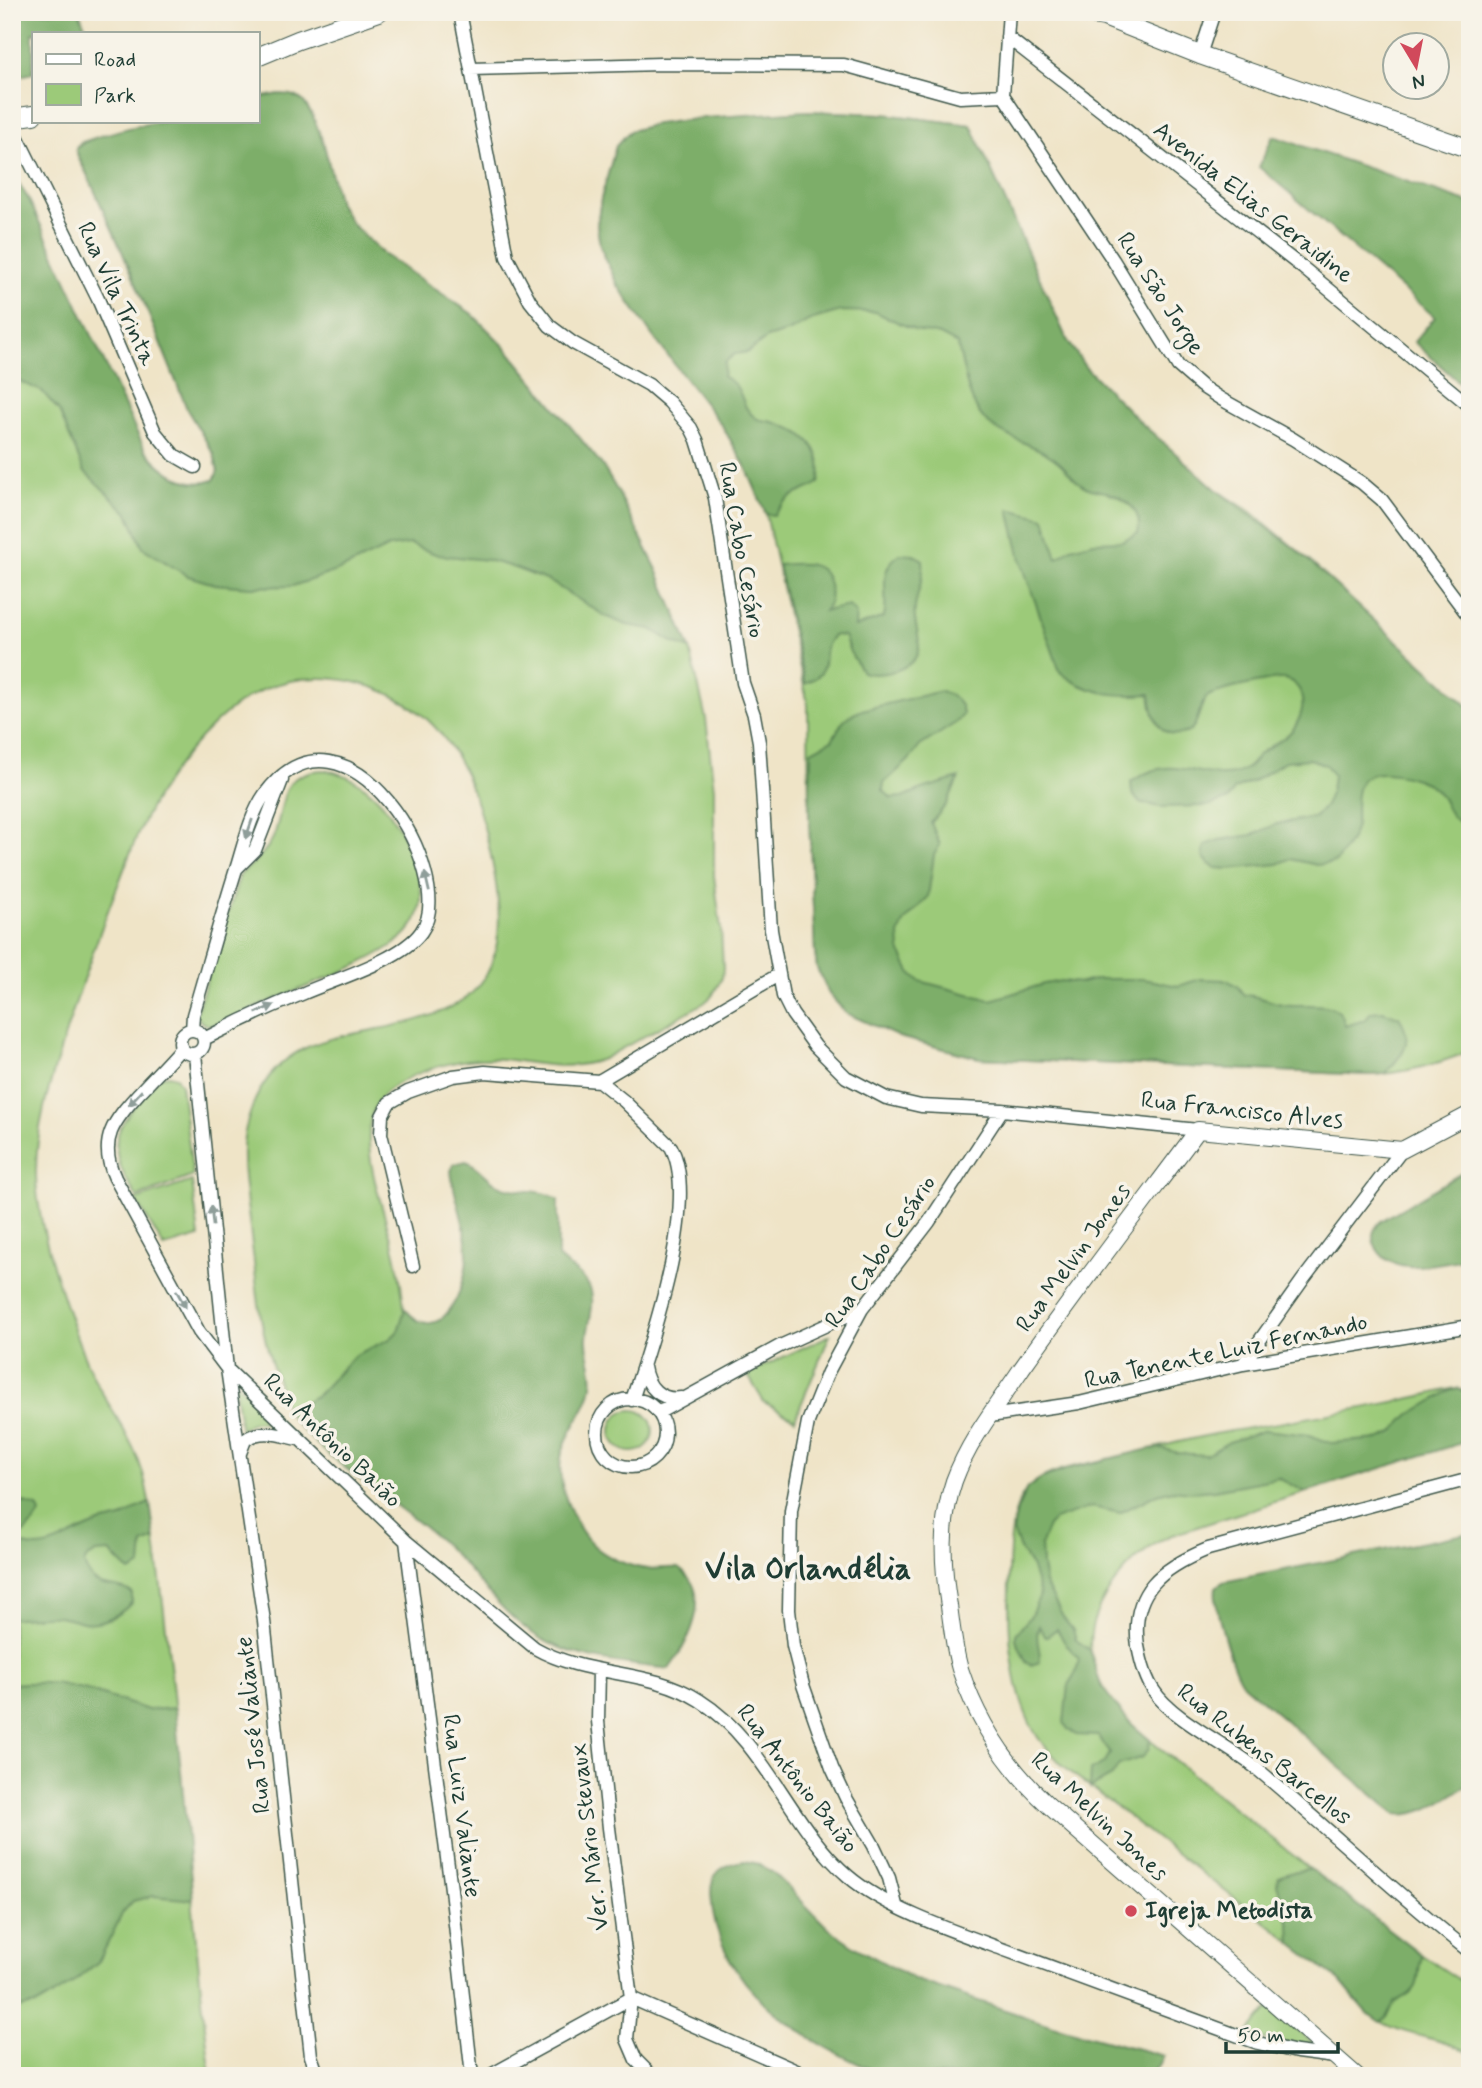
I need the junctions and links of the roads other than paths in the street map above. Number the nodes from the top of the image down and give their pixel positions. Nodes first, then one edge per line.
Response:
1 (379, 12) edge
2 (460, 12) edge
3 (1009, 12) edge
4 (1073, 12) edge
5 (1214, 12) edge
6 (1007, 37) junction
7 (1200, 55) junction
8 (259, 56) edge
9 (471, 69) junction
10 (1003, 95) junction
11 (32, 115) edge
12 (12, 118) edge
13 (12, 126) edge
14 (1470, 149) edge
15 (1470, 406) edge
16 (195, 467) dead end
17 (1470, 618) edge
18 (778, 975) junction
19 (192, 1030) junction
20 (204, 1039) junction
21 (181, 1048) junction
22 (195, 1054) junction
23 (599, 1081) junction
24 (1002, 1110) junction
25 (1470, 1114) edge
26 (1198, 1130) junction
27 (1402, 1150) junction
28 (413, 1266) dead end
29 (862, 1309) junction
30 (1470, 1326) edge
31 (644, 1364) junction
32 (1243, 1364) junction
33 (227, 1369) junction
34 (688, 1396) junction
35 (632, 1399) junction
36 (658, 1413) junction
37 (990, 1416) junction
38 (298, 1439) junction
39 (240, 1455) junction
40 (1470, 1479) edge
41 (406, 1541) junction
42 (599, 1670) junction
43 (896, 1905) junction
44 (1470, 1952) edge
45 (631, 1998) junction
46 (1335, 2057) junction
47 (318, 2076) edge
48 (472, 2076) edge
49 (489, 2076) edge
50 (652, 2076) edge
51 (808, 2076) edge
52 (1357, 2076) edge

1 - 8 main road
2 - 9 street, Rua Cabo Cesário
3 - 6 street
4 - 7 main road
5 - 7 street
6 - 10 street
6 - 15 street, Avenida Elias Geraidine
7 - 14 main road
9 - 10 street
9 - 18 street, Rua Cabo Cesário
10 - 17 street, Rua São Jorge
11 - 12 main road
13 - 16 street, Rua Vila Trinta
18 - 23 street
18 - 24 street, Rua Cabo Cesário
19 - 20 street
20 -> 19 street
19 - 21 street
20 - 22 street
21 - 22 street
21 -> 33 street, Rua Antônio Baião
33 -> 22 street, Rua José Valiante
23 - 28 street
23 - 31 street
24 - 26 street, Rua Francisco Alves
24 - 29 street, Rua Cabo Cesário
25 - 27 street
26 - 27 street, Rua Francisco Alves
26 - 37 street, Rua Melvin Jones
27 - 32 street
29 - 34 street
29 - 43 street, Rua Cabo Cesário
30 - 32 street, Rua Tenente Luiz Fernando
31 - 34 street
31 - 35 street
32 - 37 street, Rua Tenente Luiz Fernando
33 - 38 street, Rua Antônio Baião
33 - 39 street, Rua José Valiante
34 - 36 street
35 - 36 street
35 - 36 street
37 - 46 street, Rua Melvin Jones
38 - 39 street
38 - 41 street, Rua Antônio Baião
39 - 47 street, Rua José Valiante
40 - 44 street, Rua Rubens Barcellos
41 - 42 street, Rua Antônio Baião
41 - 48 street, Rua Luiz Valiante
42 - 43 street, Rua Antônio Baião
42 - 45 street, Ver. Mário Stevaux
43 - 46 street, Rua Antônio Baião
45 - 49 street
45 - 50 street, Ver. Mário Stevaux
45 - 51 street
46 - 52 street, Rua Melvin Jones

